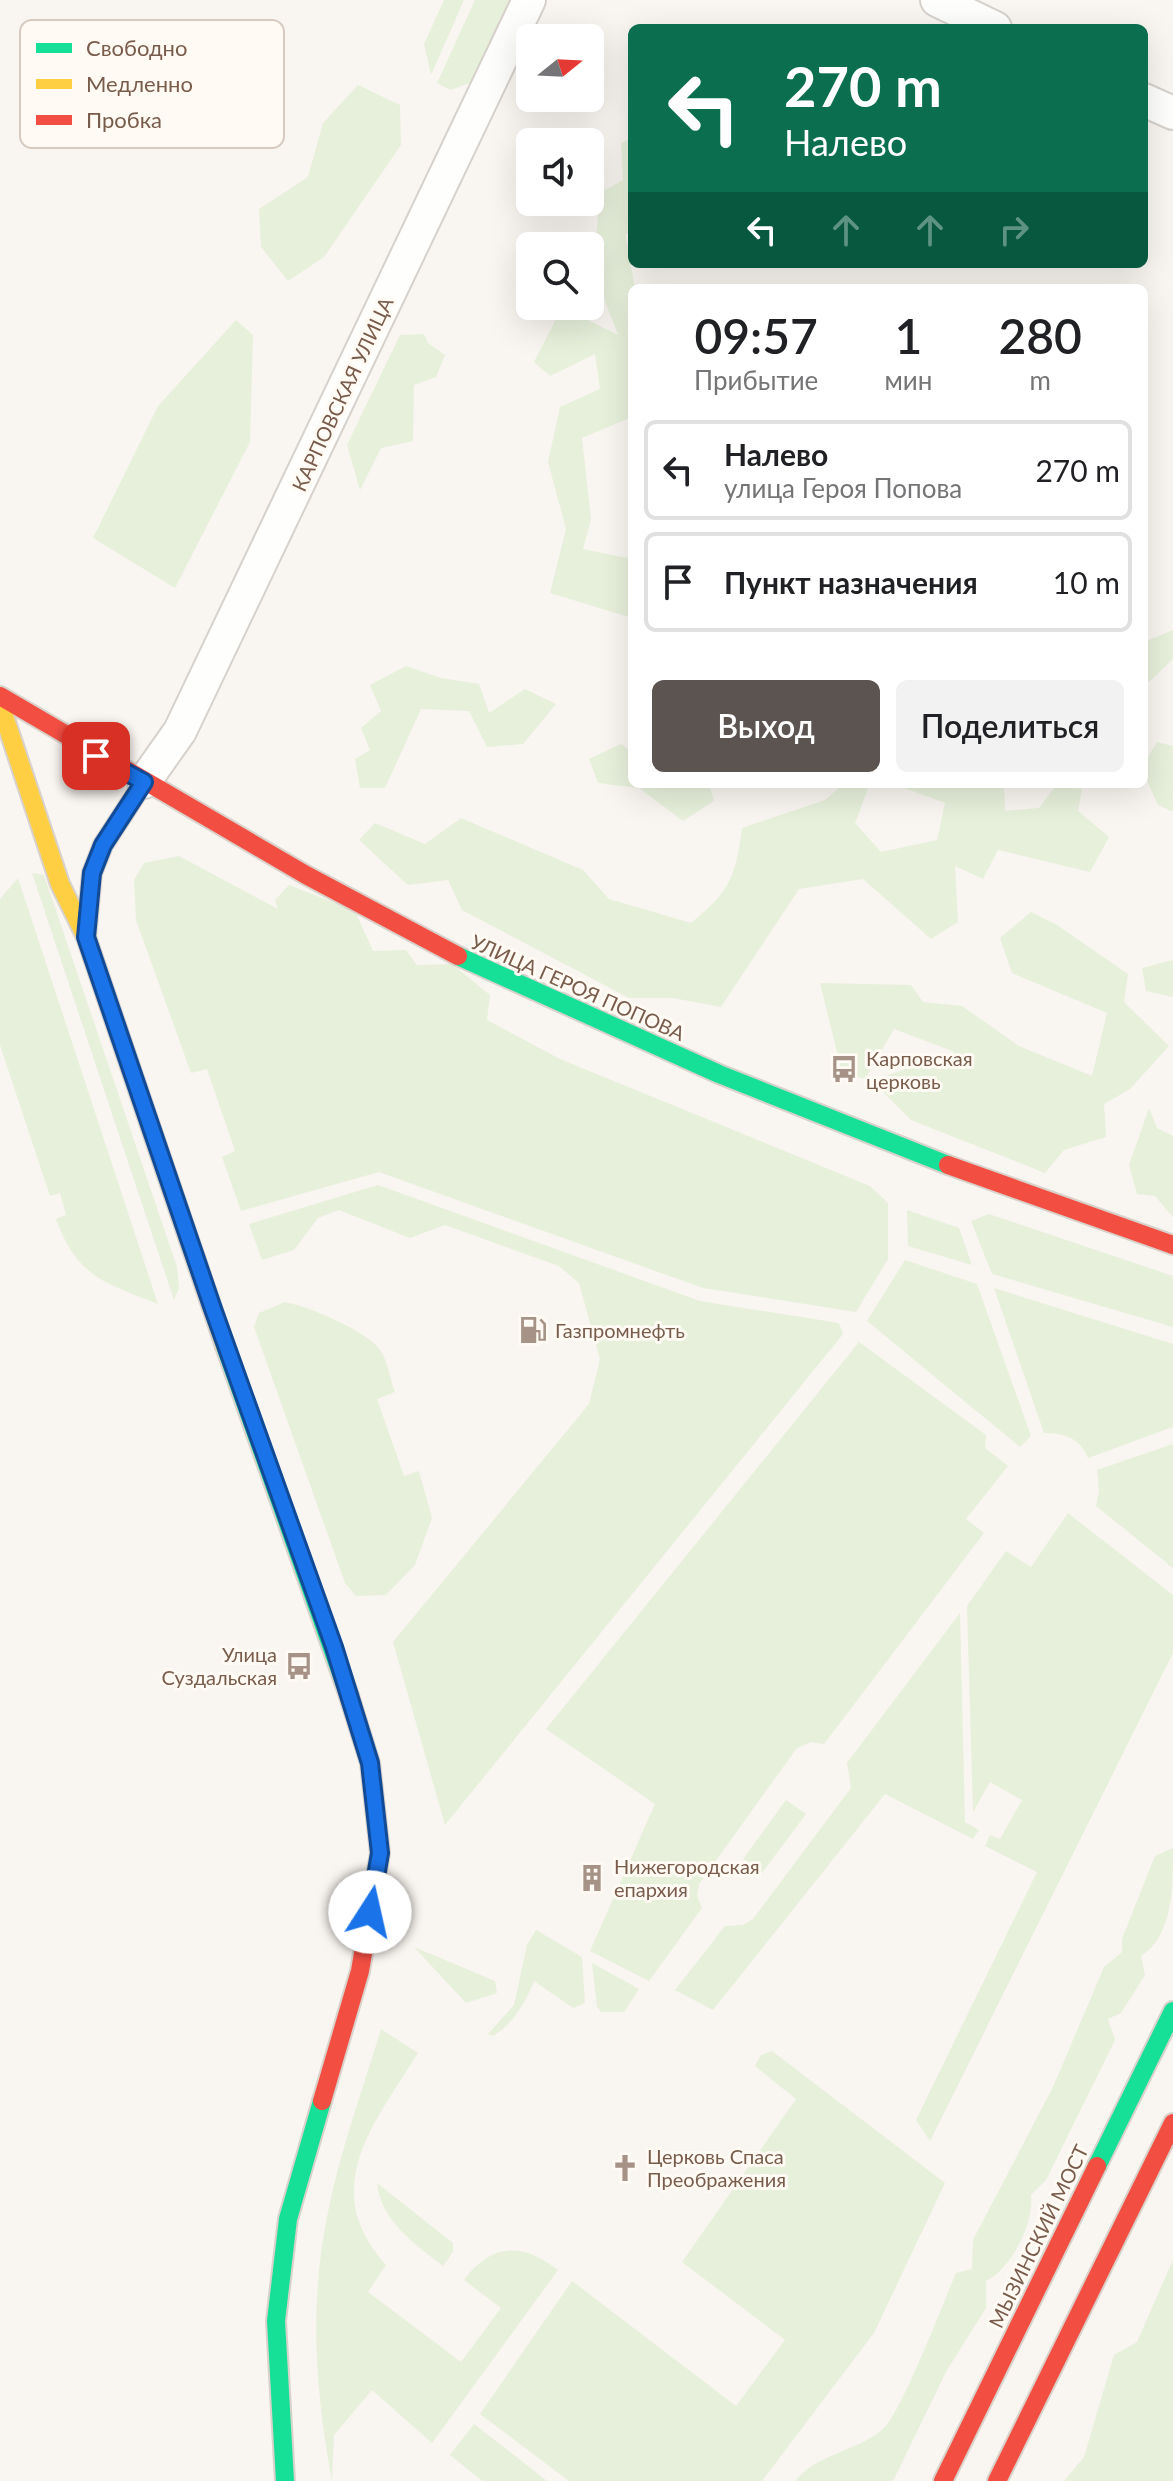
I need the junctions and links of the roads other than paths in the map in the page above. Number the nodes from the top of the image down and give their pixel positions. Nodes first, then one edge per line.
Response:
1 (529, 0) edge
2 (937, 0) edge
3 (987, 24) edge
4 (1148, 102) edge
5 (1173, 113) edge
6 (0, 696) edge
7 (0, 704) edge
8 (144, 782) junction
9 (86, 937) junction
10 (1173, 1245) edge
11 (1173, 2011) edge
12 (1173, 2123) edge
13 (285, 2481) edge
14 (943, 2481) edge
15 (997, 2481) edge

1 - 8 street, КАРПОВСКАЯ УЛИЦА
2 - 3 street
4 - 5 street
6 - 8 street, УЛИЦА ГЕРОЯ ПОПОВА
7 - 9 street
8 - 9 street
8 - 10 street, УЛИЦА ГЕРОЯ ПОПОВА
9 - 13 street
11 - 14 street, МЫЗИНСКИЙ МОСТ
12 - 15 street

